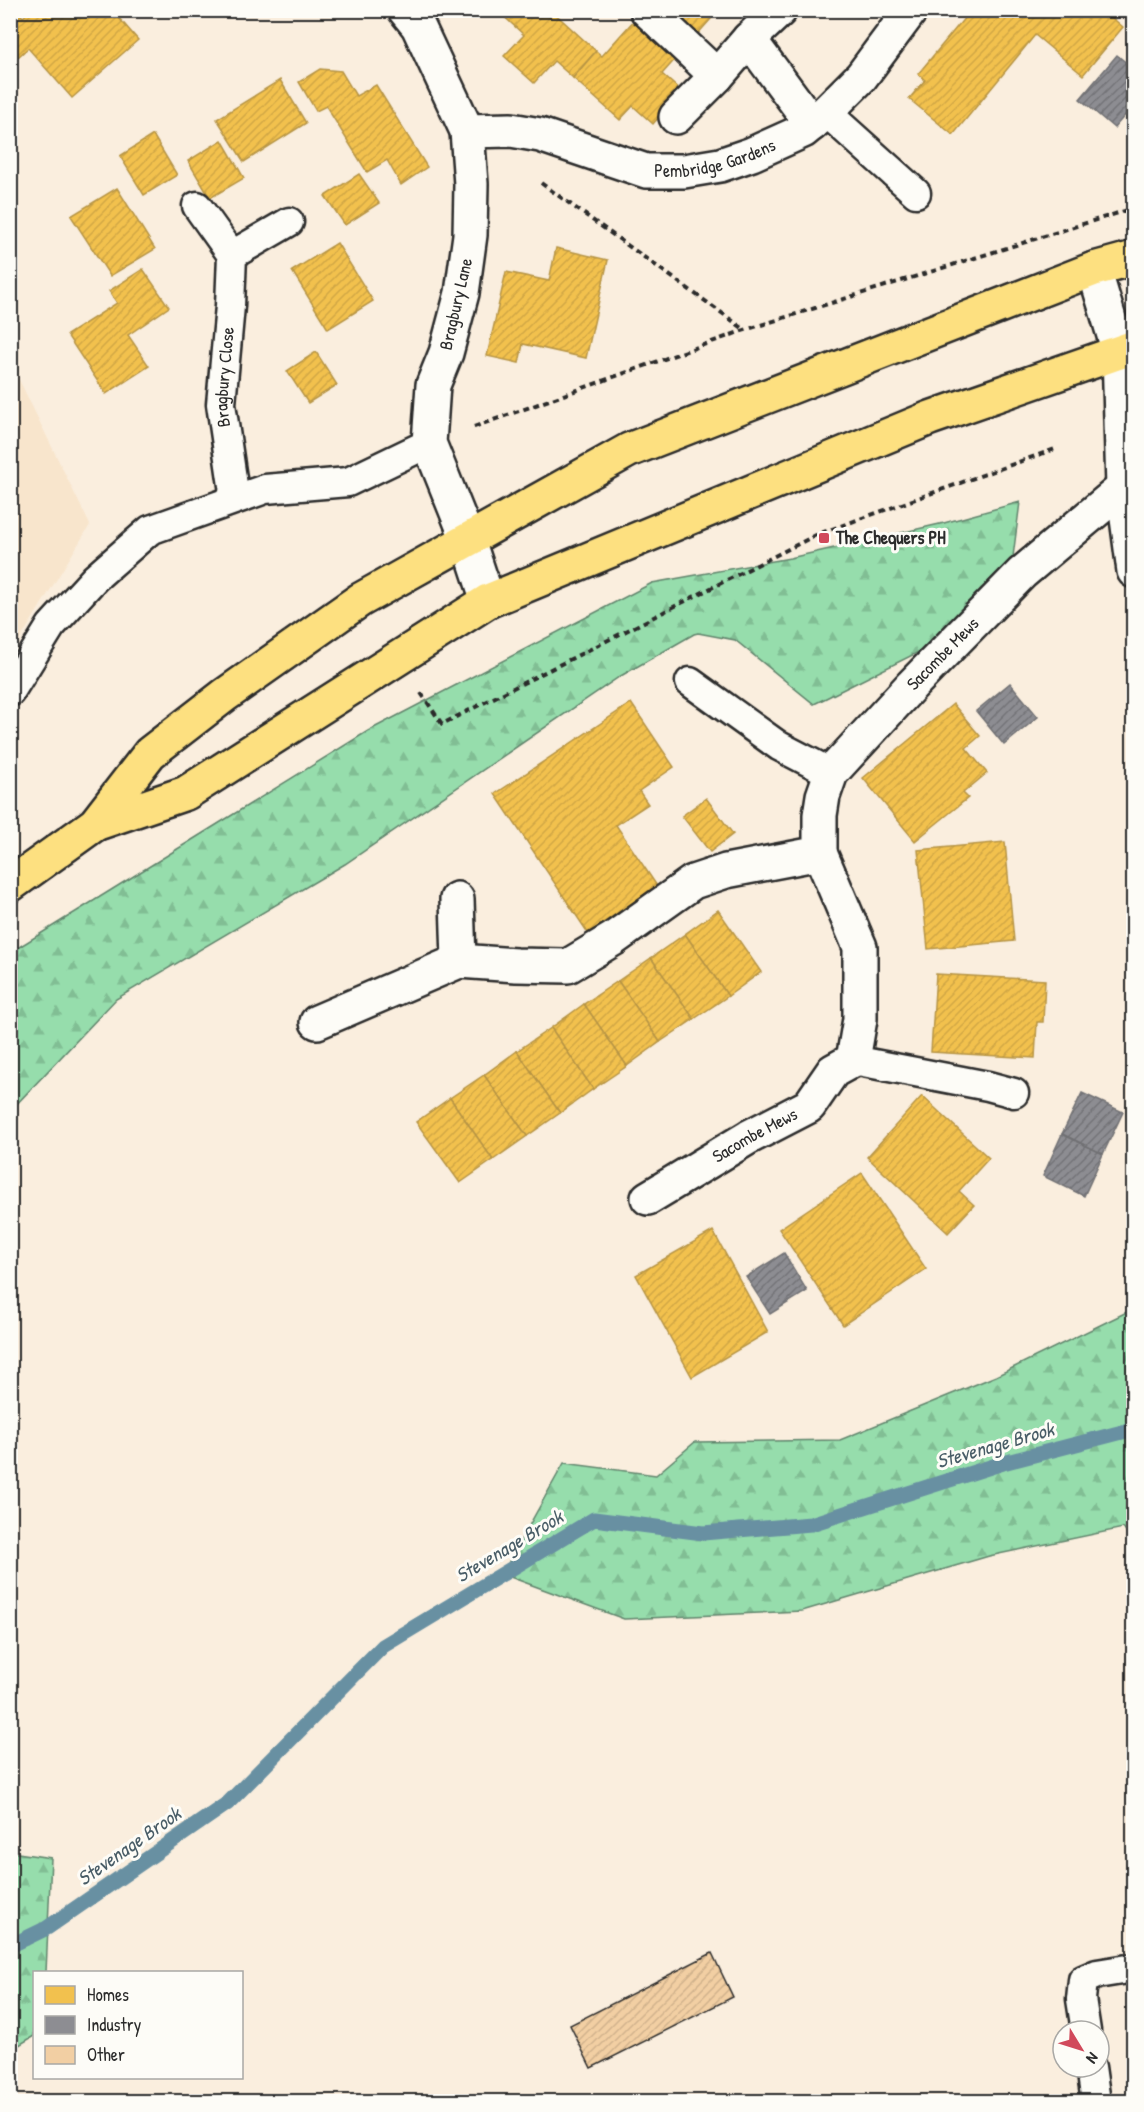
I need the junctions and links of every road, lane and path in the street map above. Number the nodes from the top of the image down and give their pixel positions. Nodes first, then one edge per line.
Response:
1 (646, 10) edge
2 (780, 10) edge
3 (911, 10) edge
4 (418, 16) edge
5 (749, 39) junction
6 (717, 76) junction
7 (676, 117) dead end
8 (819, 118) junction
9 (467, 131) junction
10 (536, 180) dead end
11 (916, 193) dead end
12 (197, 206) dead end
13 (1134, 208) edge
14 (289, 222) dead end
15 (232, 255) junction
16 (1134, 258) edge
17 (1094, 269) junction
18 (745, 330) junction
19 (1126, 350) edge
20 (429, 443) junction
21 (1055, 449) dead end
22 (1123, 488) junction
23 (235, 499) junction
24 (468, 540) junction
25 (1134, 571) edge
26 (488, 601) junction
27 (690, 682) dead end
28 (415, 684) dead end
29 (10, 692) edge
30 (831, 773) junction
31 (95, 824) junction
32 (820, 853) junction
33 (10, 885) edge
34 (457, 899) dead end
35 (459, 961) junction
36 (317, 1022) dead end
37 (853, 1060) junction
38 (1014, 1093) dead end
39 (648, 1198) dead end
40 (1134, 1968) edge
41 (1085, 2019) edge
42 (1093, 2079) edge
43 (1096, 2102) edge

1 - 6 street
2 - 5 street
3 - 8 street, Pembridge Gardens
4 - 9 street, Bragbury Lane
5 - 6 street
5 - 8 street
6 - 7 street
8 - 9 street, Pembridge Gardens
8 - 11 lane
9 - 20 street, Bragbury Lane
10 - 18 path
12 - 15 lane
13 - 18 path
14 - 15 lane
15 - 23 lane, Bragbury Close
16 - 17 highway
17 - 19 street
17 - 24 highway
18 - 20 path
19 - 22 street
19 - 26 highway
20 - 23 lane
20 - 24 street, Bragbury Lane
21 - 28 path
22 - 25 street
22 - 30 street, Sacombe Mews
23 - 29 lane
24 - 26 street, Bragbury Lane
24 - 31 highway
26 - 31 highway
27 - 30 lane
30 - 32 street, Sacombe Mews
31 - 33 highway
32 - 35 street
32 - 37 street, Sacombe Mews
34 - 35 street
35 - 36 street
37 - 38 lane
37 - 39 street, Sacombe Mews
40 - 41 lane
42 - 43 lane

